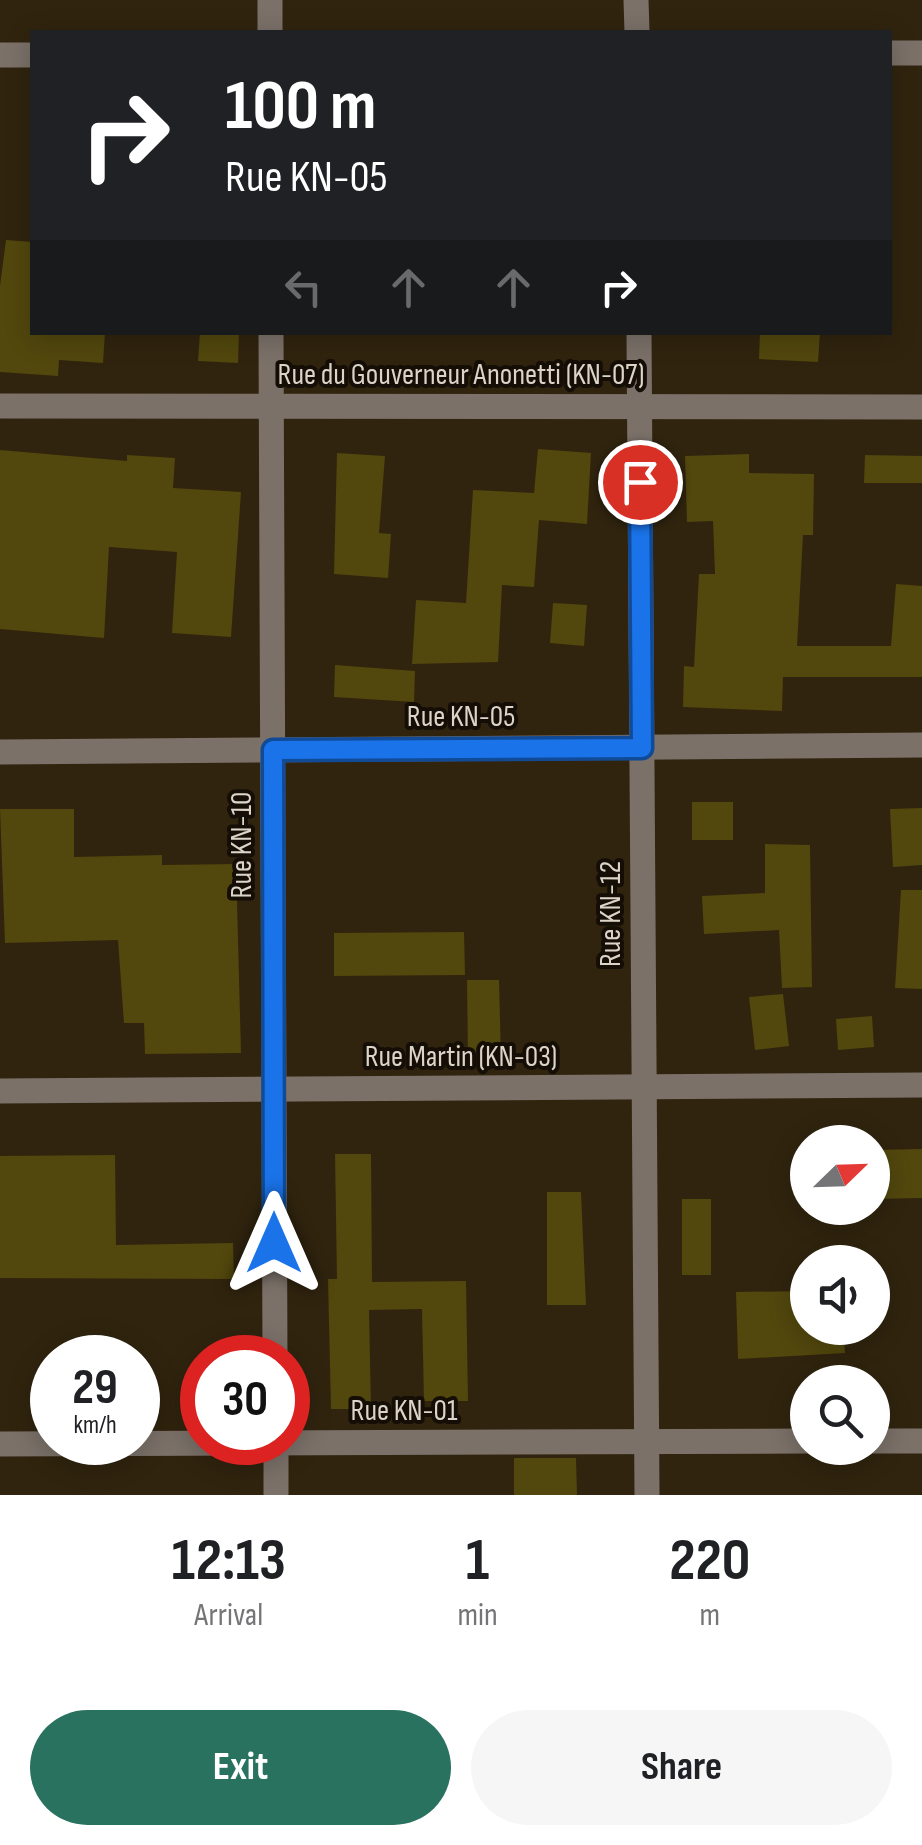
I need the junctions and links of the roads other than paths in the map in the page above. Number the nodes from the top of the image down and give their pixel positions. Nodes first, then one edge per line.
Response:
1 (270, 0) edge
2 (636, 0) edge
3 (270, 30) edge
4 (636, 30) edge
5 (892, 53) edge
6 (922, 53) edge
7 (0, 55) edge
8 (30, 55) edge
9 (271, 335) edge
10 (639, 335) edge
11 (0, 406) edge
12 (272, 406) junction
13 (640, 406) junction
14 (922, 407) edge
15 (922, 745) edge
16 (642, 748) junction
17 (273, 750) junction
18 (0, 752) edge
19 (922, 1086) edge
20 (644, 1088) junction
21 (274, 1090) junction
22 (0, 1091) edge
23 (275, 1335) edge
24 (890, 1441) edge
25 (922, 1441) edge
26 (647, 1442) junction
27 (790, 1442) edge
28 (180, 1443) edge
29 (310, 1443) edge
30 (0, 1444) edge
31 (276, 1465) edge
32 (276, 1495) edge
33 (647, 1495) edge

1 - 3 street
2 - 4 street
5 - 6 street
7 - 8 street
9 - 12 street, Rue KN-10
10 - 13 street, Rue KN-12
11 - 12 street, Rue du Gouverneur Anonetti (KN-07)
12 - 13 street, Rue du Gouverneur Anonetti (KN-07)
12 - 17 street, Rue KN-10
13 - 14 street, Rue du Gouverneur Anonetti (KN-07)
13 - 16 street, Rue KN-12
15 - 16 street, Rue KN-05
16 - 17 street, Rue KN-05
16 - 20 street, Rue KN-12
17 - 18 street, Rue KN-05
17 - 21 street, Rue KN-10
19 - 20 street, Rue Martin (KN-03)
20 - 21 street, Rue Martin (KN-03)
20 - 26 street, Rue KN-12
21 - 22 street, Rue Martin (KN-03)
21 - 23 street, Rue KN-10
24 - 25 street
26 - 27 street, Rue KN-01
26 - 29 street, Rue KN-01
26 - 33 street, Rue KN-12
28 - 30 street, Rue KN-01
31 - 32 street

